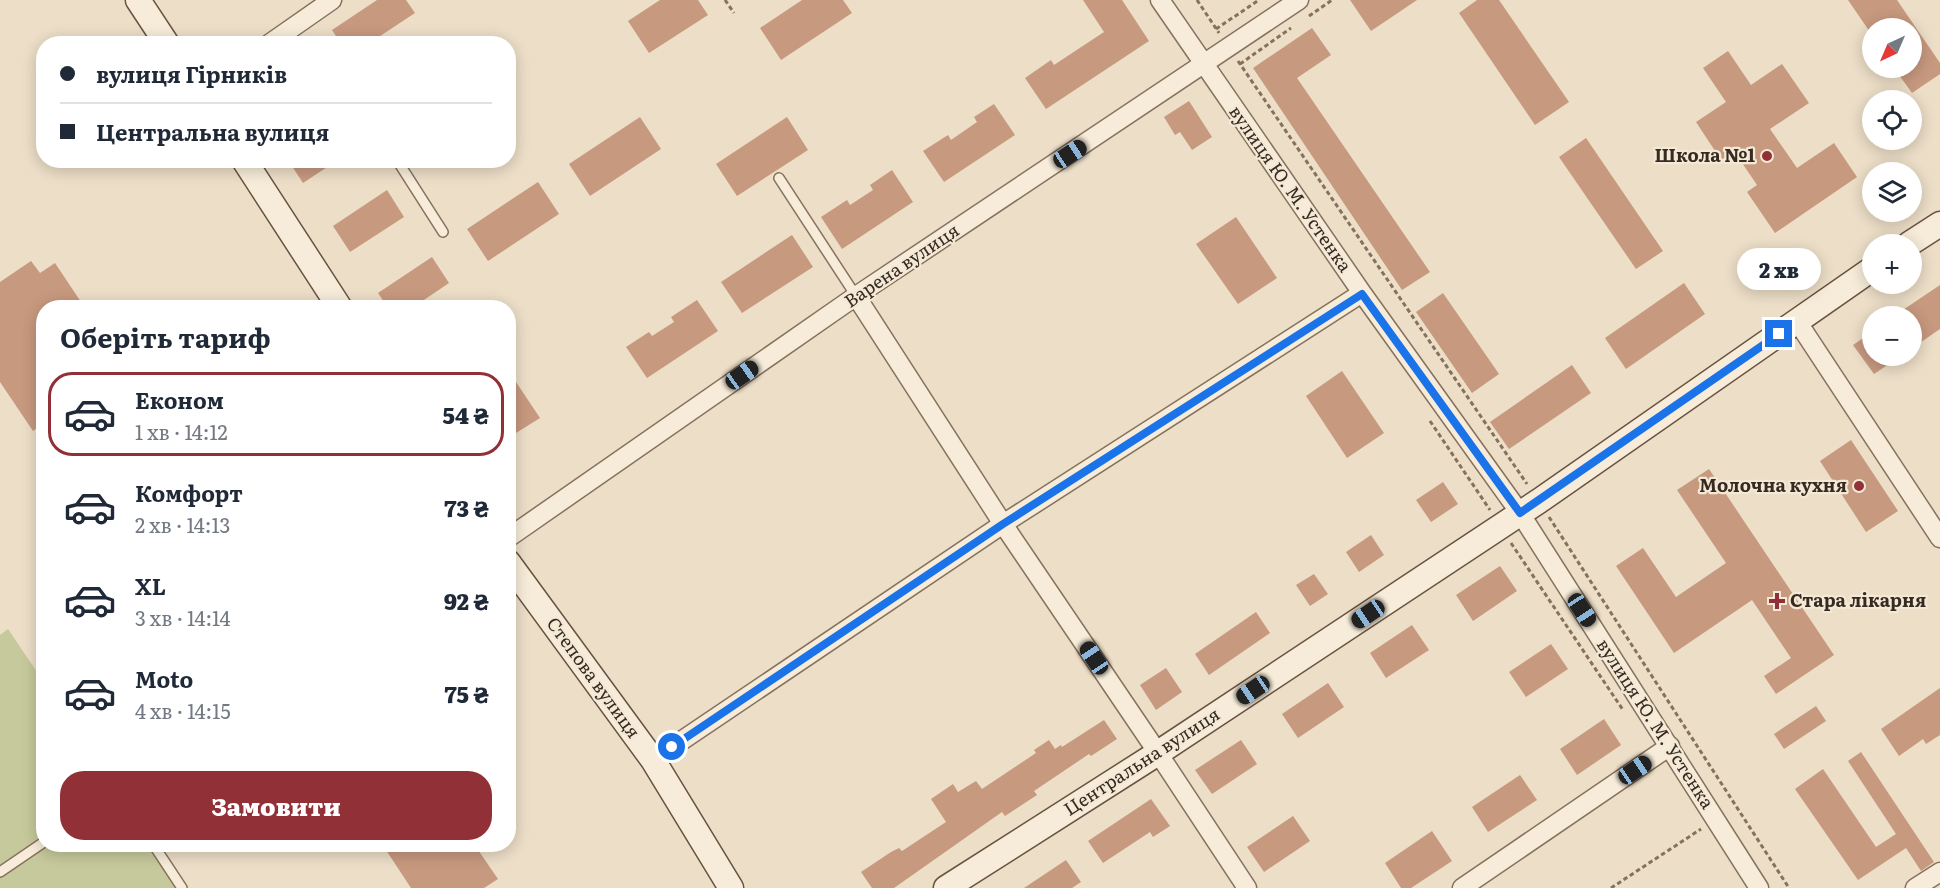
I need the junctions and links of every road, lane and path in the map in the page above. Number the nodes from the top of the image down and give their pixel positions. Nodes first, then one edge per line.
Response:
1 (138, 0) edge
2 (332, 0) edge
3 (725, 0) edge
4 (1160, 0) edge
5 (1197, 0) edge
6 (1259, 0) edge
7 (1299, 0) edge
8 (1332, 0) edge
9 (734, 13) dead end
10 (1304, 19) dead end
11 (1295, 26) dead end
12 (1216, 29) junction
13 (162, 36) edge
14 (280, 36) edge
15 (1229, 48) junction
16 (1204, 64) junction
17 (1240, 64) junction
18 (249, 168) edge
19 (402, 168) edge
20 (779, 178) dead end
21 (1940, 224) edge
22 (443, 231) dead end
23 (1922, 236) edge
24 (1862, 276) edge
25 (1362, 294) junction
26 (856, 296) junction
27 (335, 300) edge
28 (1797, 321) junction
29 (1429, 418) dead end
30 (1520, 513) junction
31 (1003, 524) junction
32 (516, 532) edge
33 (1940, 538) edge
34 (516, 573) edge
35 (1628, 717) dead end
36 (1670, 746) junction
37 (1158, 753) junction
38 (653, 760) junction
39 (1696, 819) dead end
40 (36, 847) edge
41 (158, 852) edge
42 (0, 872) edge
43 (1940, 873) edge
44 (182, 888) edge
45 (731, 888) edge
46 (946, 888) edge
47 (1247, 888) edge
48 (1462, 888) edge
49 (1611, 888) edge
50 (1759, 888) edge
51 (1789, 888) edge
52 (1915, 888) edge

1 - 13 main road
2 - 14 street
3 - 9 path
4 - 16 street, вулиця Ю. М. Устенка
5 - 12 path
6 - 12 path
7 - 15 street, Варена вулиця
8 - 10 path
11 - 17 path
12 - 15 path
15 - 16 street, Варена вулиця
15 - 17 path
16 - 25 street, вулиця Ю. М. Устенка
16 - 26 street, Варена вулиця
17 - 30 path
18 - 27 main road
19 - 22 lane
20 - 26 lane
21 - 23 main road
24 - 28 main road, Центральна вулиця
25 - 30 street, вулиця Ю. М. Устенка
25 - 31 street
26 - 31 street
26 - 32 street, Варена вулиця
28 - 30 main road, Центральна вулиця
28 - 33 street
29 - 30 path
30 - 35 path
30 - 36 street, вулиця Ю. М. Устенка
30 - 37 main road, Центральна вулиця
30 - 51 path
31 - 37 street
31 - 38 street
34 - 38 main road, Степова вулиця
36 - 48 street
36 - 50 street, вулиця Ю. М. Устенка
37 - 46 main road, Центральна вулиця
37 - 47 street
38 - 45 main road, Степова вулиця
39 - 49 path
40 - 42 lane
41 - 44 lane
43 - 52 street

